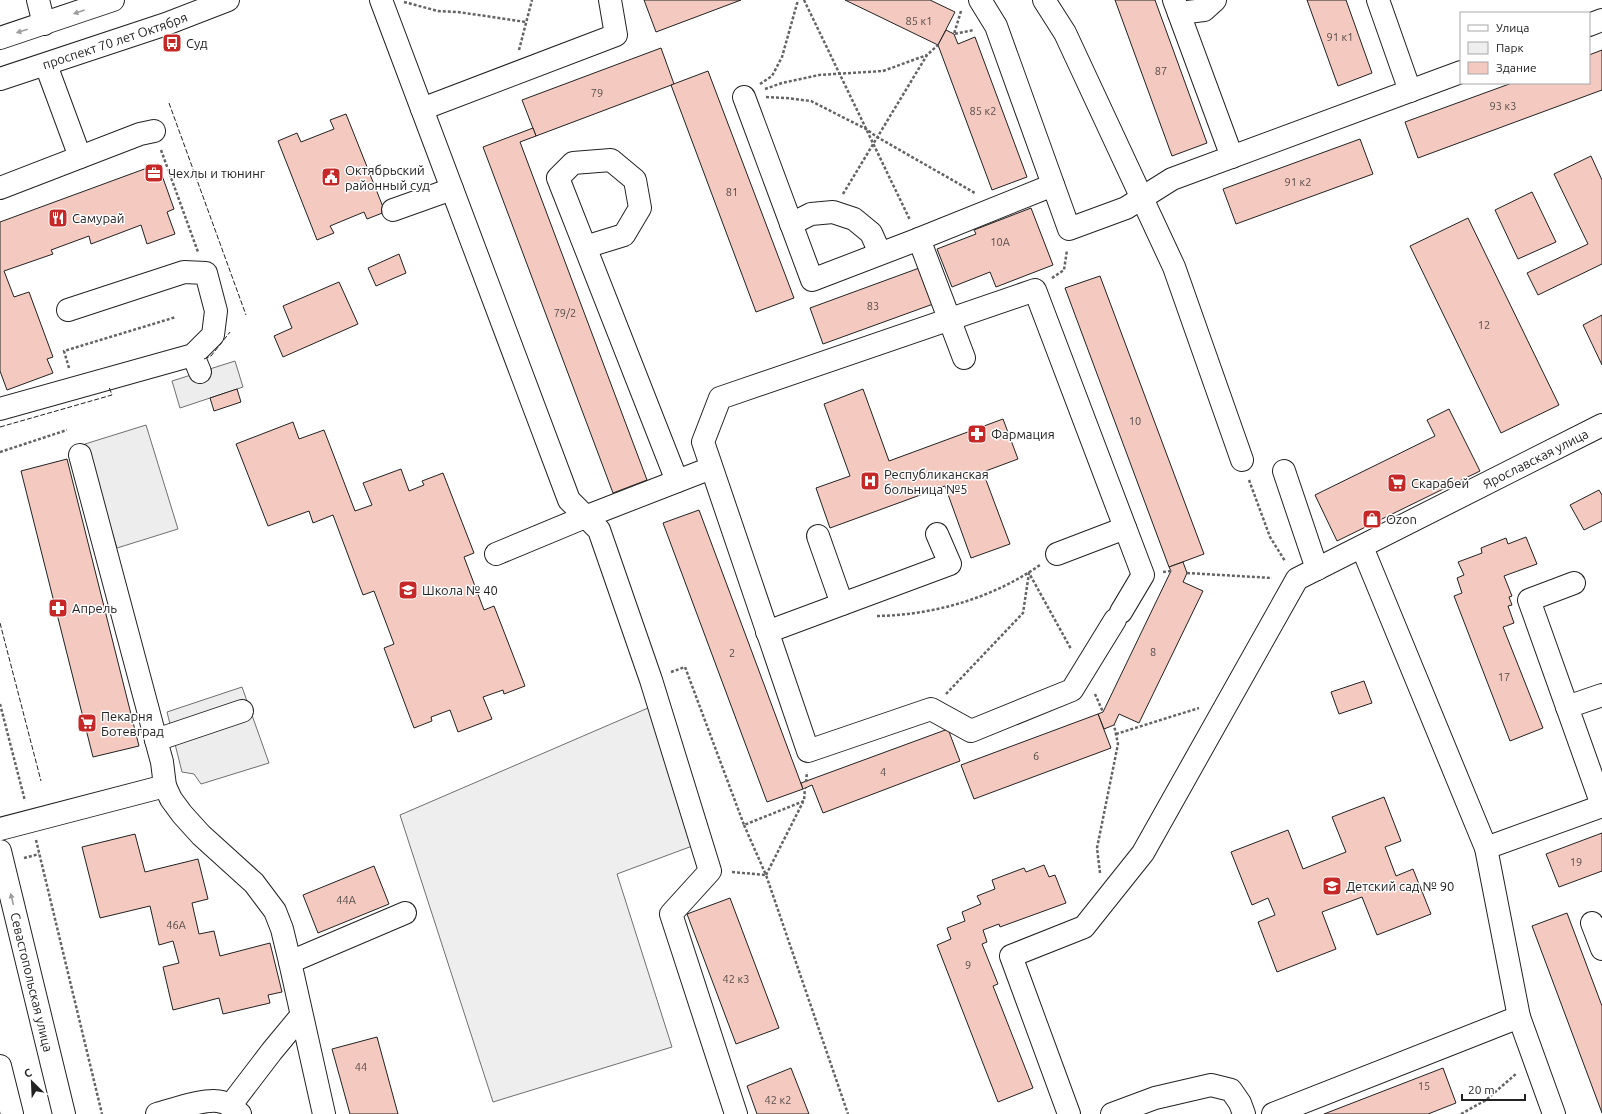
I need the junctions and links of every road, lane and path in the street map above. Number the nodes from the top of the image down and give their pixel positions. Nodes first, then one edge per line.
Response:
1 (38, 0) edge
2 (113, 0) edge
3 (228, 0) edge
4 (381, 0) edge
5 (398, 0) edge
6 (532, 0) edge
7 (610, 0) edge
8 (798, 0) edge
9 (804, 0) edge
10 (1044, 0) edge
11 (1215, 0) edge
12 (1378, 0) edge
13 (971, 3) edge
14 (1177, 6) edge
15 (1602, 20) edge
16 (526, 22) junction
17 (44, 24) junction
18 (1590, 25) edge
19 (954, 34) dead end
20 (0, 38) edge
21 (938, 45) dead end
22 (927, 55) junction
23 (46, 65) junction
24 (1460, 72) edge
25 (840, 74) junction
26 (512, 75) junction
27 (0, 79) edge
28 (1410, 91) junction
29 (744, 97) junction
30 (422, 109) junction
31 (866, 129) junction
32 (877, 137) junction
33 (157, 140) joint
34 (873, 144) junction
35 (80, 157) junction
36 (1232, 157) junction
37 (1053, 185) junction
38 (0, 188) edge
39 (452, 188) junction
40 (982, 197) dead end
41 (1142, 198) junction
42 (393, 210) dead end
43 (833, 212) junction
44 (791, 224) junction
45 (1069, 229) junction
46 (919, 239) junction
47 (585, 247) dead end
48 (880, 253) junction
49 (206, 273) junction
50 (1035, 290) junction
51 (68, 310) dead end
52 (176, 317) dead end
53 (949, 320) junction
54 (964, 358) dead end
55 (69, 367) dead end
56 (0, 409) edge
57 (1602, 425) edge
58 (67, 430) dead end
59 (0, 452) edge
60 (80, 455) dead end
61 (1242, 460) joint
62 (711, 468) junction
63 (1284, 471) dead end
64 (677, 481) junction
65 (585, 517) junction
66 (1125, 528) junction
67 (937, 534) dead end
68 (818, 536) dead end
69 (1362, 547) junction
70 (496, 554) dead end
71 (1057, 554) joint
72 (1317, 569) junction
73 (1029, 573) junction
74 (1187, 573) dead end
75 (1297, 579) junction
76 (1574, 583) dead end
77 (842, 604) junction
78 (767, 632) junction
79 (1084, 670) junction
80 (652, 680) junction
81 (1602, 695) edge
82 (1230, 698) junction
83 (0, 704) edge
84 (1568, 707) junction
85 (931, 709) junction
86 (242, 711) dead end
87 (1114, 725) dead end
88 (1116, 734) junction
89 (156, 740) junction
90 (165, 786) junction
91 (805, 788) dead end
92 (804, 801) junction
93 (1602, 806) edge
94 (31, 821) junction
95 (744, 825) junction
96 (0, 830) edge
97 (1486, 848) junction
98 (0, 851) edge
99 (710, 871) junction
100 (766, 875) junction
101 (1103, 903) junction
102 (405, 913) dead end
103 (1592, 923) dead end
104 (1602, 949) edge
105 (290, 962) junction
106 (301, 1016) junction
107 (1519, 1017) junction
108 (1534, 1057) junction
109 (0, 1066) edge
110 (235, 1110) edge
111 (12, 1114) edge
112 (64, 1114) edge
113 (102, 1114) edge
114 (156, 1114) edge
115 (324, 1114) edge
116 (736, 1114) edge
117 (848, 1114) edge
118 (1069, 1114) edge
119 (1112, 1114) edge
120 (1244, 1114) edge
121 (1273, 1114) edge
122 (1461, 1114) edge
123 (1554, 1114) edge

1 - 17 main road
2 -> 17 main road
3 - 23 main road, проспект 70 лет Октября
4 - 30 main road
5 - 16 path
6 - 16 path
7 - 26 main road
8 - 29 path
9 - 25 path
10 - 41 main road
11 - 14 main road
12 - 28 main road
13 - 19 path
13 - 37 main road
14 - 36 main road
15 - 18 main road
16 - 26 path
17 -> 20 main road
21 - 22 path
22 - 25 path
22 - 32 path
23 - 27 main road, проспект 70 лет Октября
23 - 35 main road
24 - 28 main road
25 - 29 path
25 - 31 path
26 - 30 main road
28 - 36 main road
29 - 31 path
29 - 44 main road
30 - 39 main road
31 - 32 path
31 - 34 path
32 - 34 path
32 - 40 path
33 - 35 main road
33 - 49 path
34 - 43 path
34 - 46 path
35 - 38 main road
36 - 41 main road
37 - 45 main road
37 - 46 main road
39 - 42 main road
39 - 65 main road
41 - 45 main road
41 - 61 main road
43 - 44 main road
43 - 48 main road
44 - 48 main road
45 - 50 path
46 - 48 main road
46 - 53 main road
47 - 64 main road
49 - 51 main road
49 - 56 main road
50 - 53 main road
50 - 66 main road
52 - 55 path
53 - 54 main road
53 - 62 main road
57 - 69 main road, Ярославская улица
58 - 59 path
60 - 89 main road
61 - 75 path
62 - 64 main road
62 - 78 main road
63 - 72 main road
64 - 65 main road
65 - 70 main road
65 - 80 main road
66 - 71 main road
66 - 79 main road
67 - 77 main road
68 - 77 main road
69 - 72 main road, Ярославская улица
69 - 97 main road
71 - 73 path
72 - 75 main road, Ярославская улица
73 - 77 path
73 - 79 path
73 - 85 path
74 - 75 path
75 - 82 main road
76 - 84 main road
77 - 78 main road
78 - 85 main road
79 - 85 main road
80 - 95 path
80 - 99 main road
81 - 84 main road
82 - 88 path
82 - 101 main road
83 - 94 path
84 - 93 main road
86 - 89 main road
87 - 88 path
88 - 101 path
89 - 90 main road
90 - 94 main road
90 - 105 main road
91 - 92 path
92 - 95 path
92 - 100 path
93 - 97 main road
94 - 96 main road
94 - 113 path
95 - 100 path
97 - 107 main road
112 -> 98 main road, Севастопольская улица
99 - 100 path
99 - 116 main road
100 - 117 path
101 - 118 main road
102 - 105 main road
103 - 104 main road
105 - 106 main road
106 - 110 main road
106 - 115 main road
107 - 108 main road
107 - 121 main road
108 - 122 path
108 - 123 main road
109 - 111 main road
110 - 114 main road
119 - 120 main road

